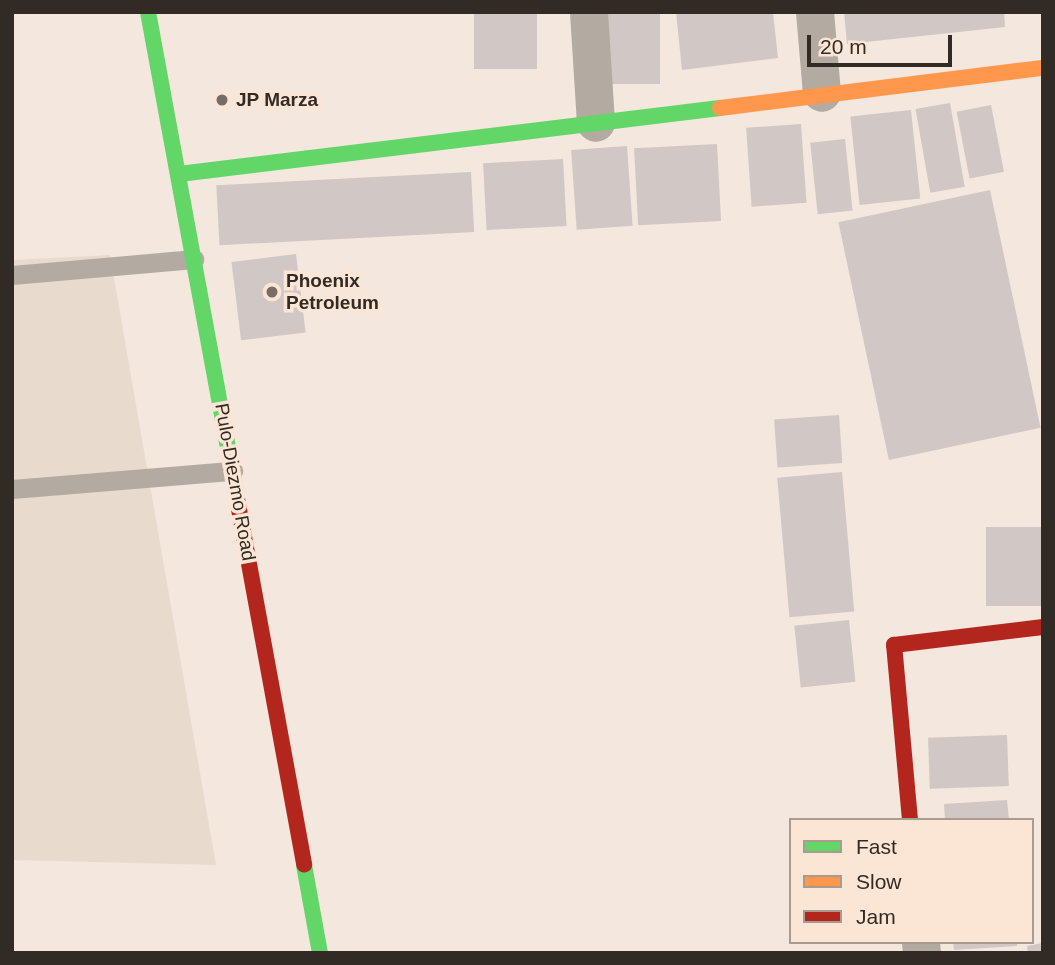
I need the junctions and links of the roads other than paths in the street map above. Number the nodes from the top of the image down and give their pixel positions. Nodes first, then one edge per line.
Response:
1 (148, 12) edge
2 (589, 12) edge
3 (815, 12) edge
4 (1043, 68) edge
5 (822, 93) junction
6 (596, 122) junction
7 (178, 174) junction
8 (194, 259) junction
9 (12, 275) edge
10 (233, 471) junction
11 (12, 489) edge
12 (1043, 627) edge
13 (910, 818) edge
14 (320, 953) edge

1 - 7 street, Pulo-Diezmo Road
2 - 6 street
3 - 5 street
4 - 5 street
5 - 6 street
6 - 7 street
7 - 8 street, Pulo-Diezmo Road
8 - 9 lane
8 - 10 street, Pulo-Diezmo Road
10 - 11 lane
10 - 14 street, Pulo-Diezmo Road
12 - 13 street

